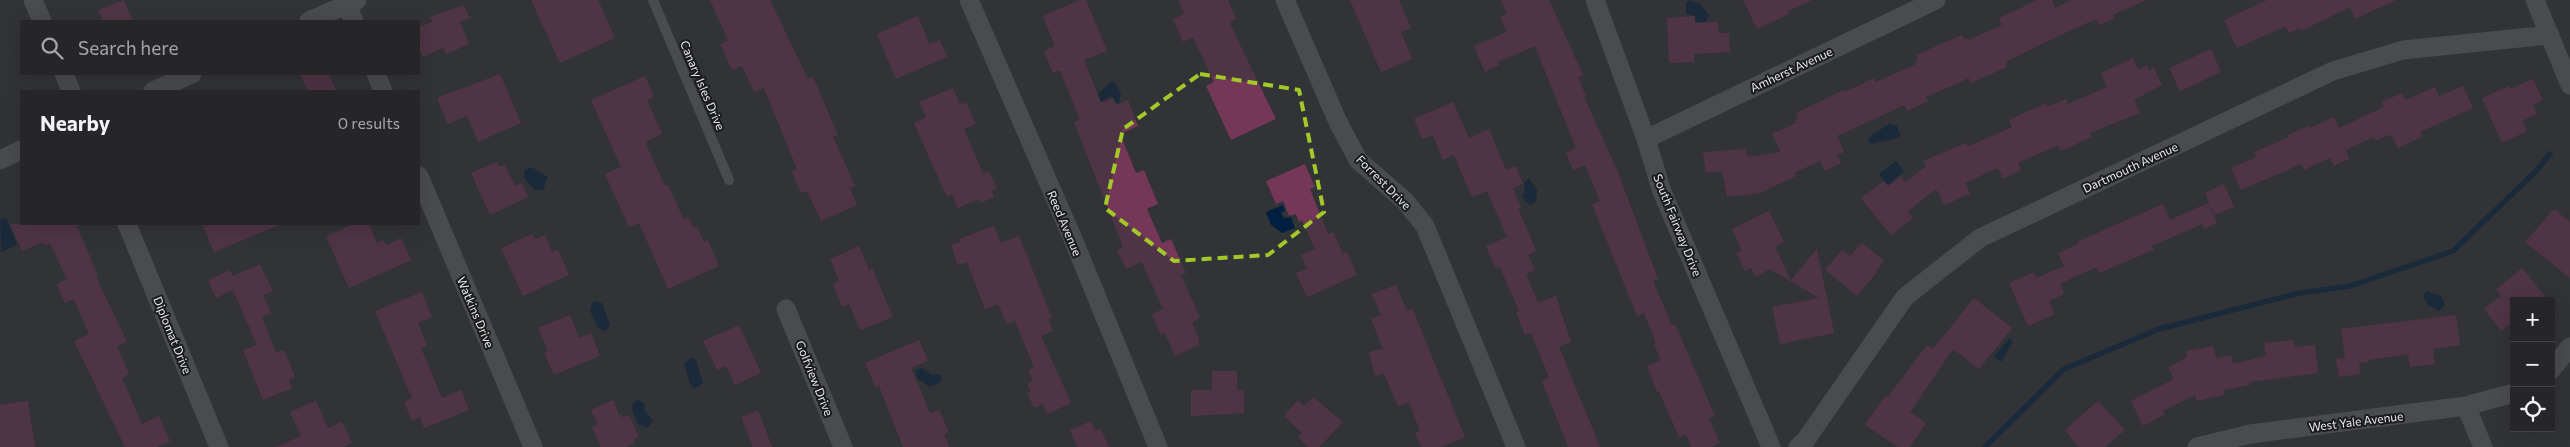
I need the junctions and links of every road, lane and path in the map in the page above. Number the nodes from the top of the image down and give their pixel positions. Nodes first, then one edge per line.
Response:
1 (33, 0) edge
2 (653, 0) edge
3 (969, 0) edge
4 (1285, 0) edge
5 (1595, 0) edge
6 (1936, 0) edge
7 (2535, 0) edge
8 (351, 6) edge
9 (42, 20) edge
10 (312, 20) edge
11 (2550, 35) junction
12 (64, 75) edge
13 (190, 75) edge
14 (376, 75) edge
15 (2570, 85) edge
16 (71, 90) edge
17 (154, 90) edge
18 (383, 90) edge
19 (1646, 139) junction
20 (20, 150) edge
21 (0, 160) edge
22 (420, 178) edge
23 (729, 180) dead end
24 (127, 225) edge
25 (786, 309) dead end
26 (2570, 348) edge
27 (2555, 365) edge
28 (2510, 394) edge
29 (2466, 406) junction
30 (2252, 441) edge
31 (219, 447) edge
32 (533, 447) edge
33 (843, 447) edge
34 (1158, 447) edge
35 (1516, 447) edge
36 (1771, 447) edge
37 (1798, 447) edge
38 (2197, 447) edge
39 (2484, 447) edge

1 - 9 street
2 - 23 lane, Canary Isles Drive
3 - 34 street, Reed Avenue
4 - 35 street, Forrest Drive
5 - 19 street, South Fairway Drive
6 - 19 street, Amherst Avenue
7 - 11 street
8 - 10 street
11 - 15 street
11 - 37 street, Dartmouth Avenue
12 - 16 street
13 - 17 street
14 - 18 street
19 - 36 street, South Fairway Drive
20 - 21 street
22 - 32 street, Watkins Drive
24 - 31 street, Diplomat Drive
25 - 33 street, Golfview Drive
26 - 27 street
28 - 29 street, West Yale Avenue
29 - 30 street, West Yale Avenue
29 - 39 street
30 - 38 street, West Yale Avenue

